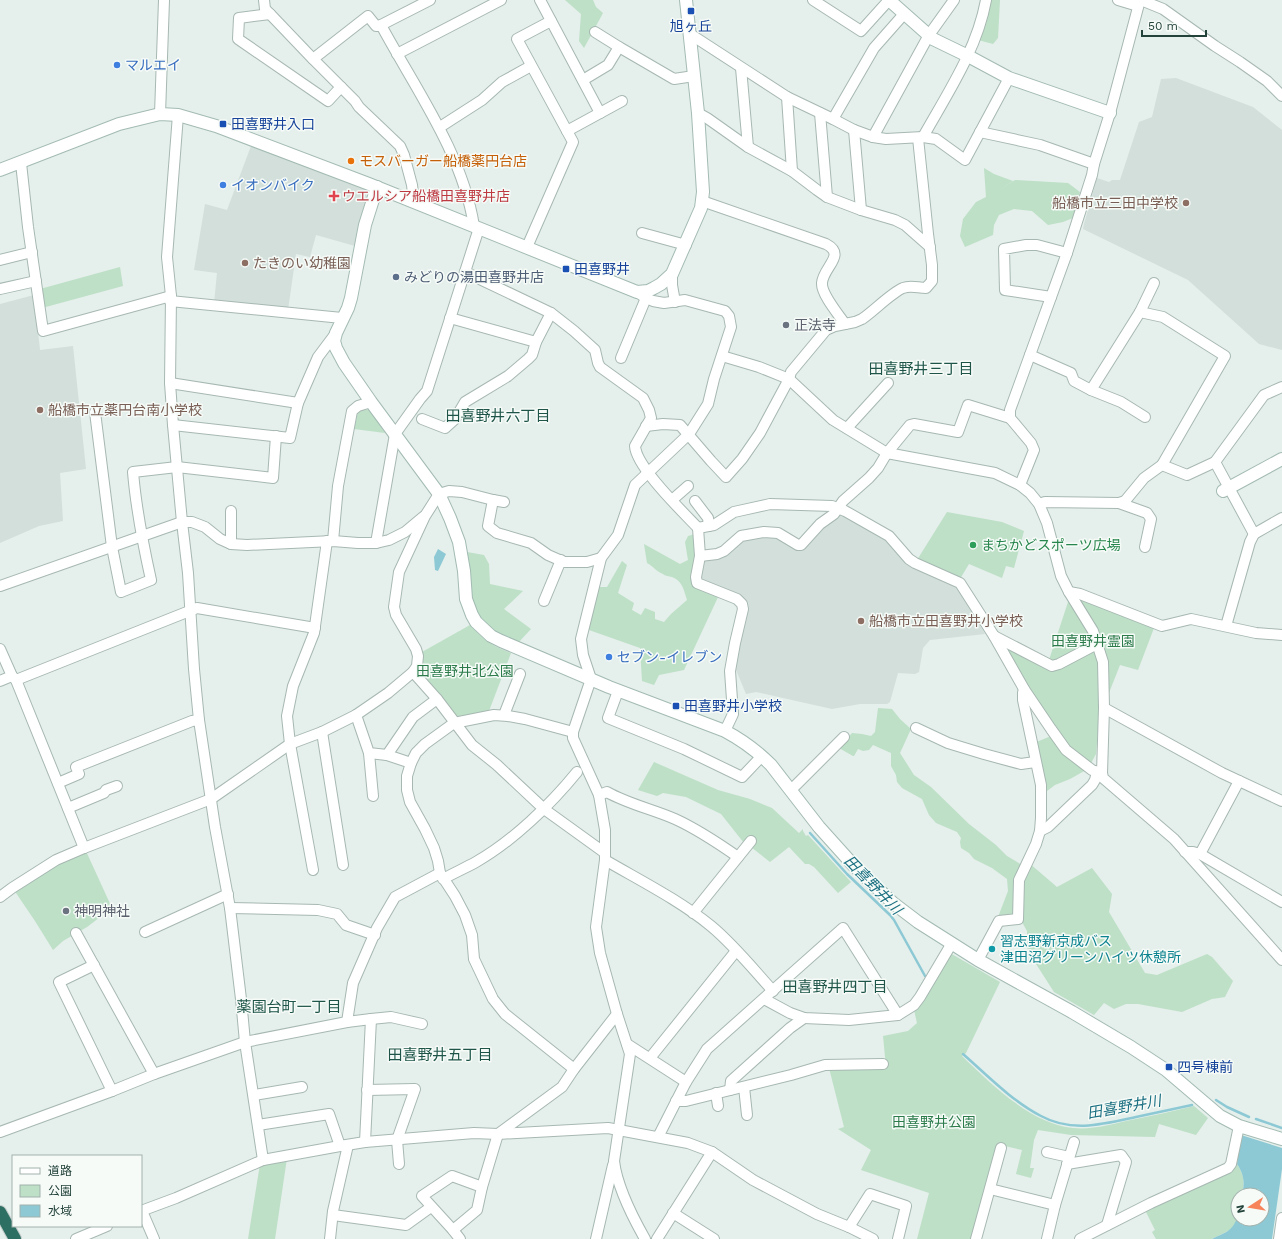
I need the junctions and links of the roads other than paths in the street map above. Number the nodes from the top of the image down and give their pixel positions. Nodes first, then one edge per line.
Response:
1 (164, 0) edge
2 (264, 0) edge
3 (430, 0) edge
4 (501, 0) edge
5 (686, 0) edge
6 (813, 0) edge
7 (889, 0) edge
8 (954, 0) edge
9 (986, 0) edge
10 (1118, 0) edge
11 (544, 2) edge
12 (1140, 2) edge
13 (270, 14) junction
14 (904, 14) junction
15 (551, 20) junction
16 (381, 25) junction
17 (595, 32) dead end
18 (690, 34) junction
19 (929, 35) junction
20 (619, 47) junction
21 (397, 54) junction
22 (968, 56) junction
23 (313, 59) junction
24 (531, 66) junction
25 (741, 68) junction
26 (694, 76) junction
27 (1009, 78) junction
28 (583, 80) junction
29 (341, 87) junction
30 (1282, 96) edge
31 (787, 98) junction
32 (622, 101) dead end
33 (698, 112) junction
34 (600, 113) junction
35 (820, 113) junction
36 (1110, 113) junction
37 (160, 114) junction
38 (178, 116) junction
39 (833, 119) junction
40 (440, 128) junction
41 (854, 130) junction
42 (567, 131) junction
43 (980, 132) junction
44 (872, 137) junction
45 (921, 137) junction
46 (748, 147) junction
47 (21, 163) junction
48 (1094, 164) junction
49 (0, 170) edge
50 (792, 171) junction
51 (377, 187) junction
52 (828, 197) junction
53 (702, 201) junction
54 (414, 202) junction
55 (861, 210) junction
56 (476, 227) junction
57 (642, 232) dead end
58 (686, 245) junction
59 (527, 247) junction
60 (930, 247) junction
61 (32, 252) junction
62 (1067, 254) junction
63 (0, 260) edge
64 (465, 272) junction
65 (672, 274) junction
66 (36, 281) junction
67 (1154, 283) dead end
68 (0, 289) edge
69 (641, 295) junction
70 (1051, 297) junction
71 (170, 299) junction
72 (675, 302) junction
73 (1140, 312) junction
74 (551, 313) junction
75 (342, 318) junction
76 (450, 318) junction
77 (845, 324) junction
78 (336, 332) junction
79 (536, 342) junction
80 (1030, 355) junction
81 (722, 356) junction
82 (621, 358) dead end
83 (789, 379) junction
84 (170, 383) junction
85 (888, 383) dead end
86 (1282, 387) edge
87 (1091, 390) junction
88 (371, 402) junction
89 (298, 403) junction
90 (95, 412) dead end
91 (1146, 417) dead end
92 (1010, 418) junction
93 (422, 419) dead end
94 (173, 425) junction
95 (646, 426) junction
96 (847, 428) junction
97 (395, 434) junction
98 (689, 434) junction
99 (276, 436) junction
100 (888, 453) junction
101 (1282, 459) edge
102 (1215, 462) junction
103 (1162, 465) junction
104 (177, 467) junction
105 (648, 473) junction
106 (1020, 485) junction
107 (688, 486) dead end
108 (1226, 490) junction
109 (439, 494) junction
110 (493, 500) junction
111 (672, 500) junction
112 (695, 501) dead end
113 (504, 502) dead end
114 (1119, 503) junction
115 (1039, 504) junction
116 (838, 508) junction
117 (231, 511) dead end
118 (425, 516) junction
119 (1282, 518) edge
120 (182, 522) junction
121 (709, 526) junction
122 (698, 528) junction
123 (1254, 534) junction
124 (142, 537) junction
125 (330, 541) junction
126 (376, 543) junction
127 (231, 544) junction
128 (112, 547) junction
129 (1145, 547) dead end
130 (700, 556) junction
131 (601, 558) junction
132 (561, 560) junction
133 (0, 586) edge
134 (1069, 592) junction
135 (544, 601) dead end
136 (190, 611) junction
137 (1226, 626) junction
138 (315, 628) junction
139 (1282, 634) edge
140 (994, 636) junction
141 (1097, 644) junction
142 (0, 650) edge
143 (413, 672) junction
144 (520, 674) dead end
145 (14, 678) junction
146 (591, 679) junction
147 (0, 681) edge
148 (1024, 689) junction
149 (618, 691) junction
150 (437, 699) junction
151 (1104, 708) junction
152 (356, 715) junction
153 (504, 715) junction
154 (199, 720) junction
155 (454, 723) junction
156 (916, 728) dead end
157 (725, 731) junction
158 (322, 732) junction
159 (573, 732) junction
160 (844, 737) dead end
161 (290, 744) junction
162 (369, 753) junction
163 (387, 755) junction
164 (762, 756) junction
165 (1035, 762) junction
166 (411, 763) junction
167 (577, 772) dead end
168 (1099, 773) junction
169 (1239, 782) junction
170 (58, 783) junction
171 (117, 786) dead end
172 (791, 790) junction
173 (599, 795) junction
174 (373, 796) dead end
175 (211, 799) junction
176 (1282, 801) edge
177 (68, 808) junction
178 (544, 809) junction
179 (1040, 831) junction
180 (751, 841) dead end
181 (84, 848) junction
182 (1185, 852) junction
183 (1200, 854) junction
184 (605, 856) junction
185 (738, 857) junction
186 (343, 865) dead end
187 (313, 870) dead end
188 (442, 876) junction
189 (228, 894) junction
190 (0, 897) edge
191 (1282, 902) edge
192 (230, 908) junction
193 (693, 913) junction
194 (145, 932) dead end
195 (76, 933) dead end
196 (374, 935) junction
197 (952, 944) junction
198 (736, 951) junction
199 (978, 960) junction
200 (1282, 960) edge
201 (94, 964) junction
202 (773, 991) junction
203 (764, 999) junction
204 (617, 1014) junction
205 (898, 1015) junction
206 (804, 1018) junction
207 (371, 1019) junction
208 (347, 1022) junction
209 (422, 1024) dead end
210 (245, 1042) junction
211 (627, 1044) junction
212 (650, 1058) junction
213 (883, 1064) dead end
214 (574, 1069) junction
215 (154, 1074) junction
216 (686, 1082) junction
217 (302, 1087) dead end
218 (744, 1087) junction
219 (368, 1090) junction
220 (730, 1090) junction
221 (112, 1091) junction
222 (716, 1093) junction
223 (254, 1095) junction
224 (676, 1101) junction
225 (718, 1106) dead end
226 (746, 1115) dead end
227 (258, 1124) junction
228 (1239, 1126) junction
229 (618, 1131) junction
230 (0, 1132) edge
231 (498, 1134) junction
232 (658, 1137) junction
233 (1282, 1139) edge
234 (397, 1140) junction
235 (365, 1142) junction
236 (1074, 1142) dead end
237 (344, 1145) junction
238 (1001, 1148) dead end
239 (712, 1152) junction
240 (1047, 1152) dead end
241 (263, 1160) junction
242 (1068, 1160) junction
243 (614, 1161) junction
244 (399, 1164) dead end
245 (482, 1188) junction
246 (990, 1189) junction
247 (1055, 1205) junction
248 (431, 1207) junction
249 (142, 1211) edge
250 (0, 1212) edge
251 (673, 1214) junction
252 (333, 1215) junction
253 (1282, 1218) edge
254 (1107, 1225) junction
255 (105, 1227) edge
256 (849, 1227) junction
257 (453, 1230) junction
258 (15, 1239) edge
259 (76, 1239) edge
260 (154, 1239) edge
261 (330, 1239) edge
262 (460, 1239) edge
263 (596, 1239) edge
264 (645, 1239) edge
265 (657, 1239) edge
266 (714, 1239) edge
267 (872, 1239) edge
268 (898, 1239) edge
269 (976, 1239) edge
270 (1047, 1239) edge
271 (1080, 1239) edge
272 (1279, 1239) edge

1 - 37 street
2 - 13 street
3 - 16 street
4 - 21 street
5 - 18 street
6 - 7 street
7 - 14 street
8 - 19 street
9 - 22 street
10 - 12 street
11 - 15 street
12 - 30 street
12 - 36 street
13 - 23 street
13 - 29 street
14 - 19 street
14 - 39 street
15 - 24 street
15 - 28 street
16 - 21 street
16 - 23 street
17 - 20 street
18 - 25 street
18 - 26 street
19 - 22 street
19 - 44 street
20 - 26 street
20 - 28 street
21 - 40 street
22 - 27 street
22 - 45 street
23 - 29 street
24 - 40 street
24 - 42 street
25 - 31 street
25 - 46 street
26 - 33 street
27 - 36 street
27 - 43 street
28 - 34 street
29 - 54 street
31 - 35 street
31 - 50 street
32 - 34 street
33 - 46 street
33 - 53 street
34 - 42 street
35 - 39 street
35 - 52 street
36 - 48 street
37 - 38 street
37 - 47 street
38 - 51 street
38 - 71 street
39 - 41 street
40 - 56 street
41 - 44 street
41 - 55 street
42 - 59 street
43 - 45 street
43 - 48 street
44 - 45 street
45 - 60 street
46 - 50 street
47 - 49 street
47 - 61 street
48 - 62 street
50 - 52 street
51 - 54 street
51 - 75 street
52 - 55 street
53 - 58 street
53 - 77 street
54 - 56 street
55 - 60 street
56 - 59 street
56 - 64 street
57 - 58 street
58 - 65 street
59 - 69 street
60 - 77 street
61 - 63 street
61 - 66 street
62 - 70 street
62 - 70 street
64 - 74 street
64 - 76 street
65 - 69 street
65 - 72 street
66 - 68 street
66 - 71 street
67 - 73 street
69 - 72 street
69 - 82 street
70 - 80 street
71 - 75 street
71 - 84 street
72 - 81 street
73 - 87 street
73 - 103 street
74 - 79 street
74 - 95 street
75 - 78 street
76 - 79 street
76 - 97 street
77 - 83 street
78 - 88 street
78 - 89 street
79 - 93 street
80 - 87 street
80 - 92 street
81 - 83 street
81 - 98 street
83 - 96 street
83 - 98 street
84 - 89 street
84 - 94 street
85 - 96 street
86 - 102 street
87 - 91 street
88 - 97 street
88 - 125 street
89 - 99 street
90 - 128 street
92 - 100 street
92 - 106 street
94 - 99 street
94 - 104 street
95 - 98 street
95 - 105 street
96 - 100 street
97 - 109 street
97 - 126 street
98 - 105 street
99 - 104 street
100 - 106 street
100 - 116 street
101 - 108 street
102 - 103 street
102 - 108 street
103 - 114 street
104 - 120 street
104 - 124 street
105 - 111 street
105 - 131 street
106 - 115 street
107 - 111 street
108 - 123 street
109 - 110 street
109 - 118 street
109 - 146 street
110 - 113 street
110 - 132 street
111 - 122 street
112 - 121 street
114 - 115 street
114 - 129 street
115 - 134 street
116 - 121 street
116 - 130 street
116 - 140 street
117 - 127 street
118 - 126 street
118 - 143 street
119 - 123 street
120 - 124 street
120 - 127 street
120 - 136 street
121 - 122 street
122 - 130 street
123 - 137 street
124 - 128 street
124 - 128 street
125 - 126 street
125 - 127 street
125 - 138 street
128 - 133 street
130 - 157 street
131 - 132 street
131 - 146 street
132 - 135 street
134 - 137 street
134 - 141 street
136 - 138 street
136 - 145 street
136 - 154 street
137 - 139 street
138 - 161 street
140 - 141 street
140 - 148 street
141 - 151 street
142 - 145 street
143 - 150 street
143 - 152 street
144 - 153 street
145 - 147 street
145 - 170 street
146 - 149 street
146 - 159 street
148 - 165 street
148 - 168 street
149 - 157 street
149 - 164 street
150 - 155 street
150 - 163 street
151 - 168 street
151 - 169 street
152 - 158 street
152 - 162 street
153 - 155 street
153 - 159 street
154 - 170 street
154 - 175 street
155 - 166 street
155 - 178 street
156 - 165 street
157 - 164 street
158 - 161 street
158 - 186 street
159 - 173 street
160 - 172 street
161 - 175 street
161 - 187 street
162 - 163 street
162 - 174 street
163 - 166 street
164 - 172 street
165 - 179 street
166 - 188 street
167 - 178 street
168 - 179 street
168 - 182 street
169 - 176 street
169 - 183 street
170 - 177 street
171 - 177 street
172 - 197 street
173 - 184 street
173 - 185 street
175 - 181 street
175 - 189 street
177 - 181 street
178 - 184 street
178 - 188 street
179 - 199 street
180 - 185 street
181 - 190 street
182 - 183 street
182 - 200 street
183 - 191 street
184 - 193 street
184 - 204 street
185 - 193 street
188 - 196 street
188 - 214 street
189 - 192 street
189 - 194 street
192 - 196 street
192 - 210 street
193 - 198 street
195 - 201 street
196 - 208 street
197 - 199 street
197 - 205 street
198 - 202 street
198 - 212 street
199 - 228 street
201 - 215 street
201 - 221 street
202 - 203 street
202 - 205 street
203 - 206 street
203 - 216 street
204 - 211 street
204 - 214 street
205 - 206 street
206 - 220 street
207 - 208 street
207 - 209 street
207 - 219 street
208 - 210 street
210 - 215 street
210 - 223 street
211 - 212 street
211 - 229 street
212 - 216 street
213 - 218 street
214 - 231 street
215 - 221 street
216 - 224 street
217 - 223 street
218 - 220 street
218 - 226 street
219 - 234 street
219 - 235 street
220 - 222 street
221 - 230 street
222 - 224 street
222 - 225 street
223 - 227 street
224 - 232 street
227 - 237 street
227 - 241 street
228 - 233 street
228 - 254 street
229 - 231 street
229 - 232 street
229 - 243 street
231 - 234 street
231 - 245 street
232 - 239 street
234 - 235 street
234 - 244 street
235 - 237 street
236 - 242 street
237 - 241 street
237 - 252 street
238 - 246 street
239 - 251 street
239 - 256 street
240 - 242 street
241 - 249 street
242 - 247 street
242 - 254 street
243 - 263 street
243 - 264 street
245 - 248 street
245 - 257 street
246 - 247 street
246 - 269 street
247 - 270 street
248 - 252 street
248 - 257 street
249 - 260 street
250 - 258 highway
251 - 265 street
251 - 266 street
252 - 261 street
253 - 272 street
254 - 271 street
255 - 259 street
256 - 267 street
256 - 268 street
257 - 262 street

